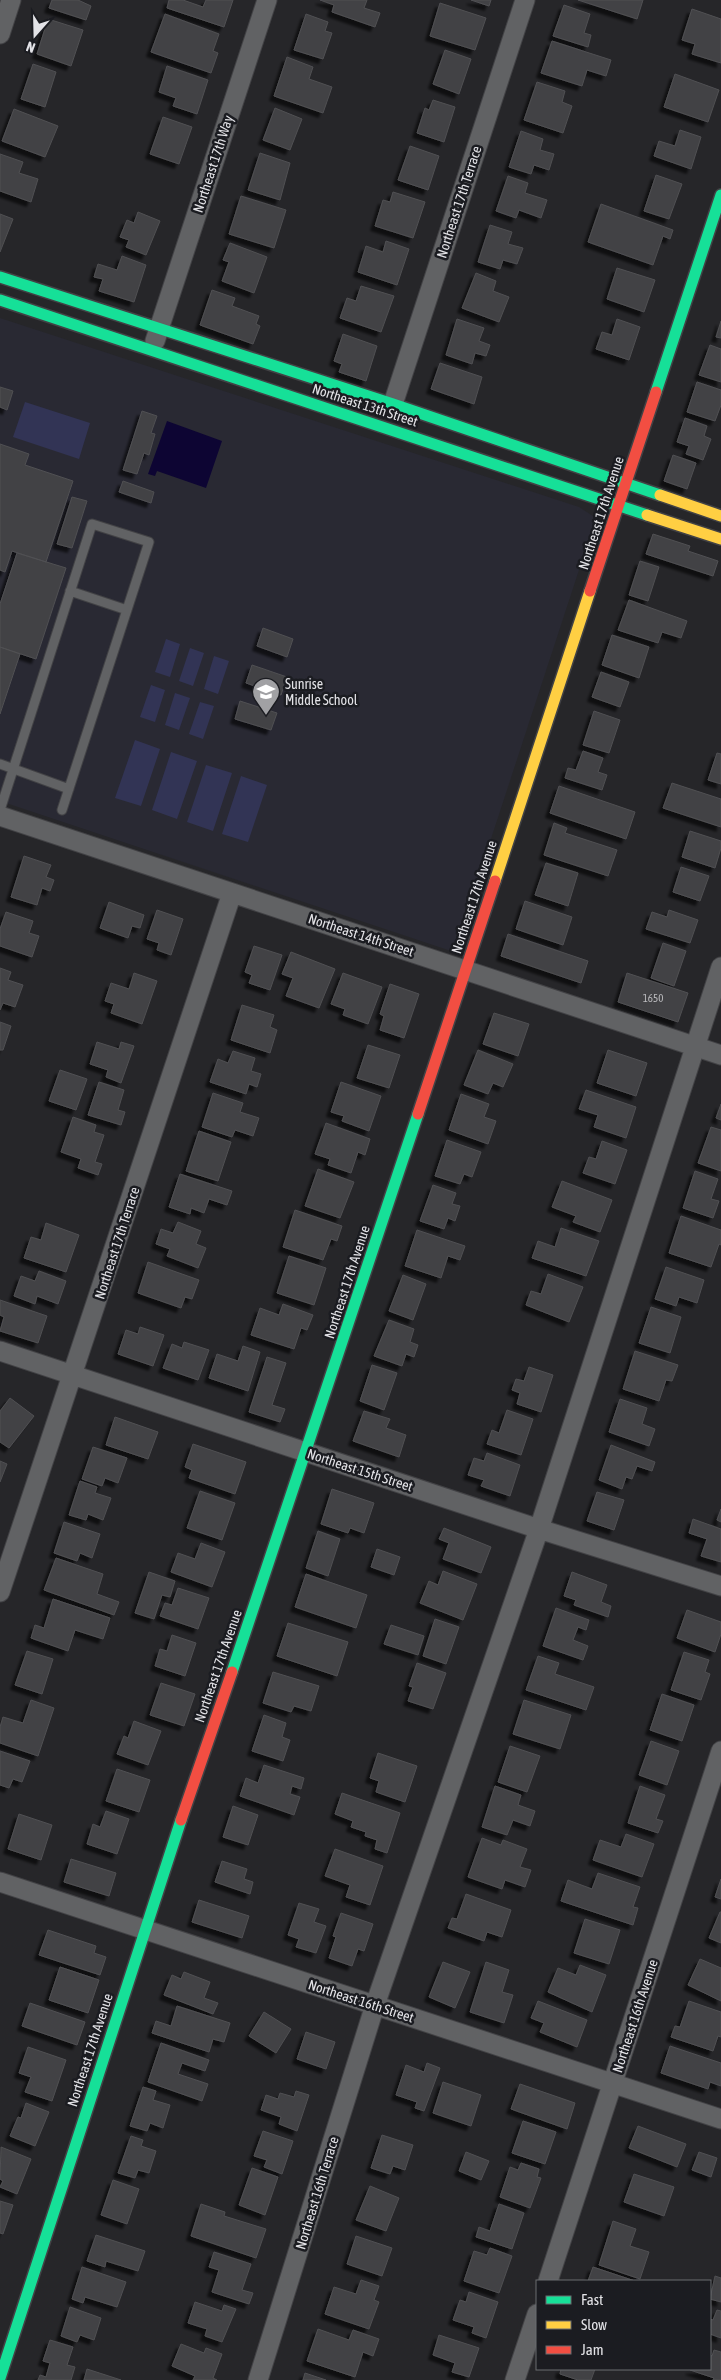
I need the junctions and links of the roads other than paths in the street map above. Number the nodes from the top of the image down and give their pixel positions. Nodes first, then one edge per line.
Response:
1 (11, 0) edge
2 (267, 0) edge
3 (525, 0) edge
4 (0, 34) edge
5 (721, 195) edge
6 (0, 277) edge
7 (0, 300) edge
8 (159, 328) junction
9 (153, 349) junction
10 (393, 404) junction
11 (626, 484) junction
12 (619, 505) junction
13 (721, 516) edge
14 (721, 539) edge
15 (70, 591) junction
16 (127, 610) junction
17 (0, 764) edge
18 (14, 769) junction
19 (69, 789) junction
20 (0, 810) edge
21 (62, 810) dead end
22 (0, 816) edge
23 (232, 893) junction
24 (721, 967) edge
25 (466, 970) junction
26 (695, 1046) junction
27 (721, 1055) edge
28 (0, 1351) edge
29 (73, 1375) junction
30 (306, 1452) junction
31 (539, 1529) junction
32 (721, 1586) edge
33 (0, 1592) edge
34 (721, 1751) edge
35 (0, 1882) edge
36 (144, 1930) junction
37 (376, 2006) junction
38 (613, 2084) junction
39 (721, 2119) edge
40 (548, 2280) edge
41 (536, 2317) edge
42 (0, 2378) edge
43 (258, 2380) edge
44 (516, 2380) edge

1 - 4 street
2 - 8 street, Northeast 17th Way
3 - 10 street, Northeast 17th Terrace
5 - 11 street, Northeast 17th Avenue
6 - 8 street, Northeast 13th Street
7 - 9 street, Northeast 13th Street
8 - 9 street, Northeast 17th Way
8 - 10 street, Northeast 13th Street
9 - 12 street, Northeast 13th Street
10 - 11 street, Northeast 13th Street
11 - 12 street, Northeast 17th Avenue
11 - 13 street, Northeast 13th Street
12 - 14 street, Northeast 13th Street
12 - 25 street, Northeast 17th Avenue
15 - 16 lane
15 - 16 lane
15 - 18 lane
16 - 19 lane
17 - 18 lane
18 - 19 lane
18 - 20 lane
19 - 21 lane
22 - 23 street, Northeast 14th Street
23 - 25 street, Northeast 14th Street
23 - 29 street, Northeast 17th Terrace
24 - 26 street, Northeast 16th Terrace
25 - 26 street, Northeast 14th Street
25 - 30 street, Northeast 17th Avenue
26 - 27 street, Northeast 14th Street
26 - 31 street, Northeast 16th Terrace
28 - 29 street, Northeast 15th Street
29 - 30 street, Northeast 15th Street
29 - 33 street, Northeast 17th Terrace
30 - 31 street, Northeast 15th Street
30 - 36 street, Northeast 17th Avenue
31 - 32 street, Northeast 15th Street
31 - 37 street, Northeast 16th Terrace
34 - 38 street, Northeast 16th Avenue
35 - 36 street, Northeast 16th Street
36 - 37 street, Northeast 16th Street
36 - 42 street, Northeast 17th Avenue
37 - 38 street, Northeast 16th Street
37 - 43 street, Northeast 16th Terrace
38 - 39 street, Northeast 16th Street
38 - 40 street, Northeast 16th Avenue
41 - 44 street

